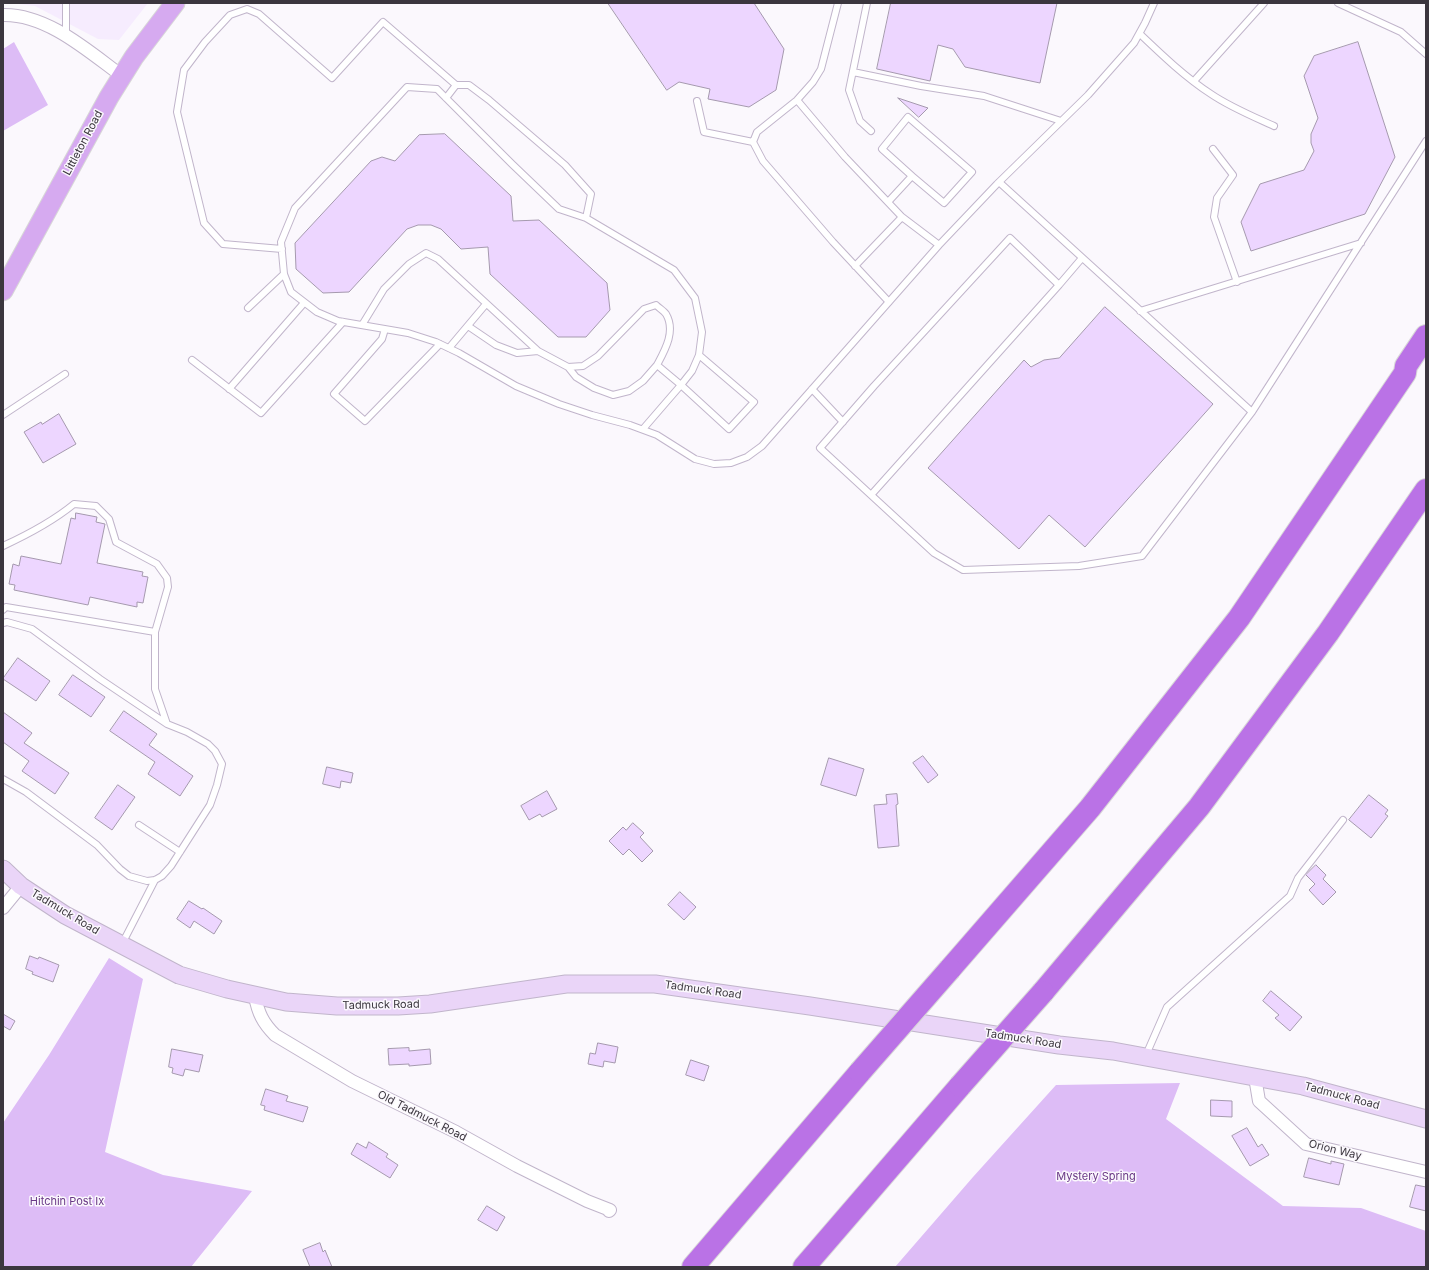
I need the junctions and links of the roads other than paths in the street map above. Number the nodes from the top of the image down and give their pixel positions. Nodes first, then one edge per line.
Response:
1 (66, 3) edge
2 (175, 3) edge
3 (838, 3) edge
4 (867, 3) edge
5 (1154, 3) edge
6 (1264, 3) edge
7 (1338, 3) edge
8 (3, 15) edge
9 (1140, 34) junction
10 (66, 35) junction
11 (1426, 54) edge
12 (853, 72) junction
13 (122, 76) junction
14 (1194, 81) junction
15 (456, 85) junction
16 (446, 98) junction
17 (797, 100) junction
18 (697, 101) dead end
19 (1061, 121) junction
20 (1274, 126) dead end
21 (871, 131) dead end
22 (1426, 141) edge
23 (752, 142) junction
24 (1213, 149) dead end
25 (912, 176) junction
26 (999, 182) junction
27 (888, 202) junction
28 (586, 218) junction
29 (902, 218) junction
30 (1361, 243) junction
31 (939, 245) junction
32 (282, 249) junction
33 (1082, 258) junction
34 (855, 266) junction
35 (284, 274) junction
36 (1237, 282) junction
37 (1059, 285) junction
38 (3, 291) edge
39 (889, 302) junction
40 (304, 303) junction
41 (486, 304) junction
42 (248, 308) dead end
43 (1140, 312) junction
44 (342, 322) junction
45 (362, 324) junction
46 (468, 326) junction
47 (385, 329) junction
48 (1426, 336) edge
49 (440, 344) junction
50 (448, 348) junction
51 (538, 351) junction
52 (699, 355) junction
53 (192, 360) dead end
54 (657, 365) junction
55 (568, 367) junction
56 (65, 374) dead end
57 (681, 385) junction
58 (229, 389) junction
59 (812, 389) junction
60 (1252, 412) junction
61 (3, 415) edge
62 (843, 422) junction
63 (643, 429) junction
64 (1426, 490) edge
65 (871, 495) junction
66 (3, 546) edge
67 (3, 610) edge
68 (3, 623) edge
69 (156, 632) junction
70 (167, 724) junction
71 (3, 780) edge
72 (1343, 820) dead end
73 (139, 825) dead end
74 (180, 852) junction
75 (3, 869) edge
76 (155, 880) junction
77 (22, 886) junction
78 (3, 908) edge
79 (122, 946) junction
80 (255, 996) junction
81 (1145, 1057) junction
82 (1255, 1077) junction
83 (1426, 1118) edge
84 (1426, 1172) edge
85 (609, 1211) dead end
86 (693, 1267) edge
87 (804, 1267) edge

1 - 10 lane
2 - 13 main road, Littleton Road
3 - 17 lane
4 - 12 lane
5 - 9 lane
6 - 14 lane
7 - 11 lane
8 - 10 street
9 - 14 lane
9 - 19 lane
10 - 13 street
12 - 19 lane
12 - 21 lane
13 - 38 main road, Littleton Road
14 - 20 lane
15 - 16 lane
15 - 28 lane
15 - 32 lane
16 - 28 lane
16 - 32 lane
17 - 23 lane
17 - 27 lane
18 - 23 lane
19 - 26 lane
22 - 30 lane
23 - 34 lane
24 - 36 lane
25 - 25 lane
25 - 27 lane
26 - 31 lane
26 - 33 lane
27 - 29 lane
28 - 52 lane
29 - 31 lane
29 - 34 lane
30 - 36 lane
30 - 60 lane
31 - 39 lane
32 - 35 lane
33 - 37 lane
33 - 43 lane
34 - 39 lane
35 - 40 lane
35 - 42 lane
36 - 43 lane
37 - 62 lane
37 - 65 lane
39 - 59 lane
40 - 44 lane
40 - 58 lane
41 - 45 lane
41 - 46 lane
41 - 51 lane
43 - 60 lane
44 - 45 lane
44 - 58 lane
45 - 47 lane
46 - 50 lane
46 - 51 lane
47 - 49 lane
47 - 49 lane
48 - 86 highway, bridge
49 - 50 lane
50 - 63 lane
51 - 55 lane
52 - 57 lane
52 - 57 lane
53 - 58 lane
54 - 55 lane
54 - 55 lane
54 - 57 lane
56 - 61 lane
57 - 63 lane
59 - 62 lane
59 - 63 lane
60 - 65 lane
62 - 65 lane
64 - 87 highway, bridge
66 - 69 lane
67 - 69 lane
68 - 70 lane
69 - 70 lane
70 - 74 lane
71 - 76 lane
72 - 81 lane
73 - 74 lane
74 - 76 lane
75 - 77 street, Tadmuck Road
76 - 79 lane
77 - 78 street
77 - 79 street, Tadmuck Road
79 - 80 street, Tadmuck Road
80 - 81 street, Tadmuck Road
80 - 85 street, Old Tadmuck Road
81 - 82 street, Tadmuck Road
82 - 83 street, Tadmuck Road
82 - 84 street, Orion Way

